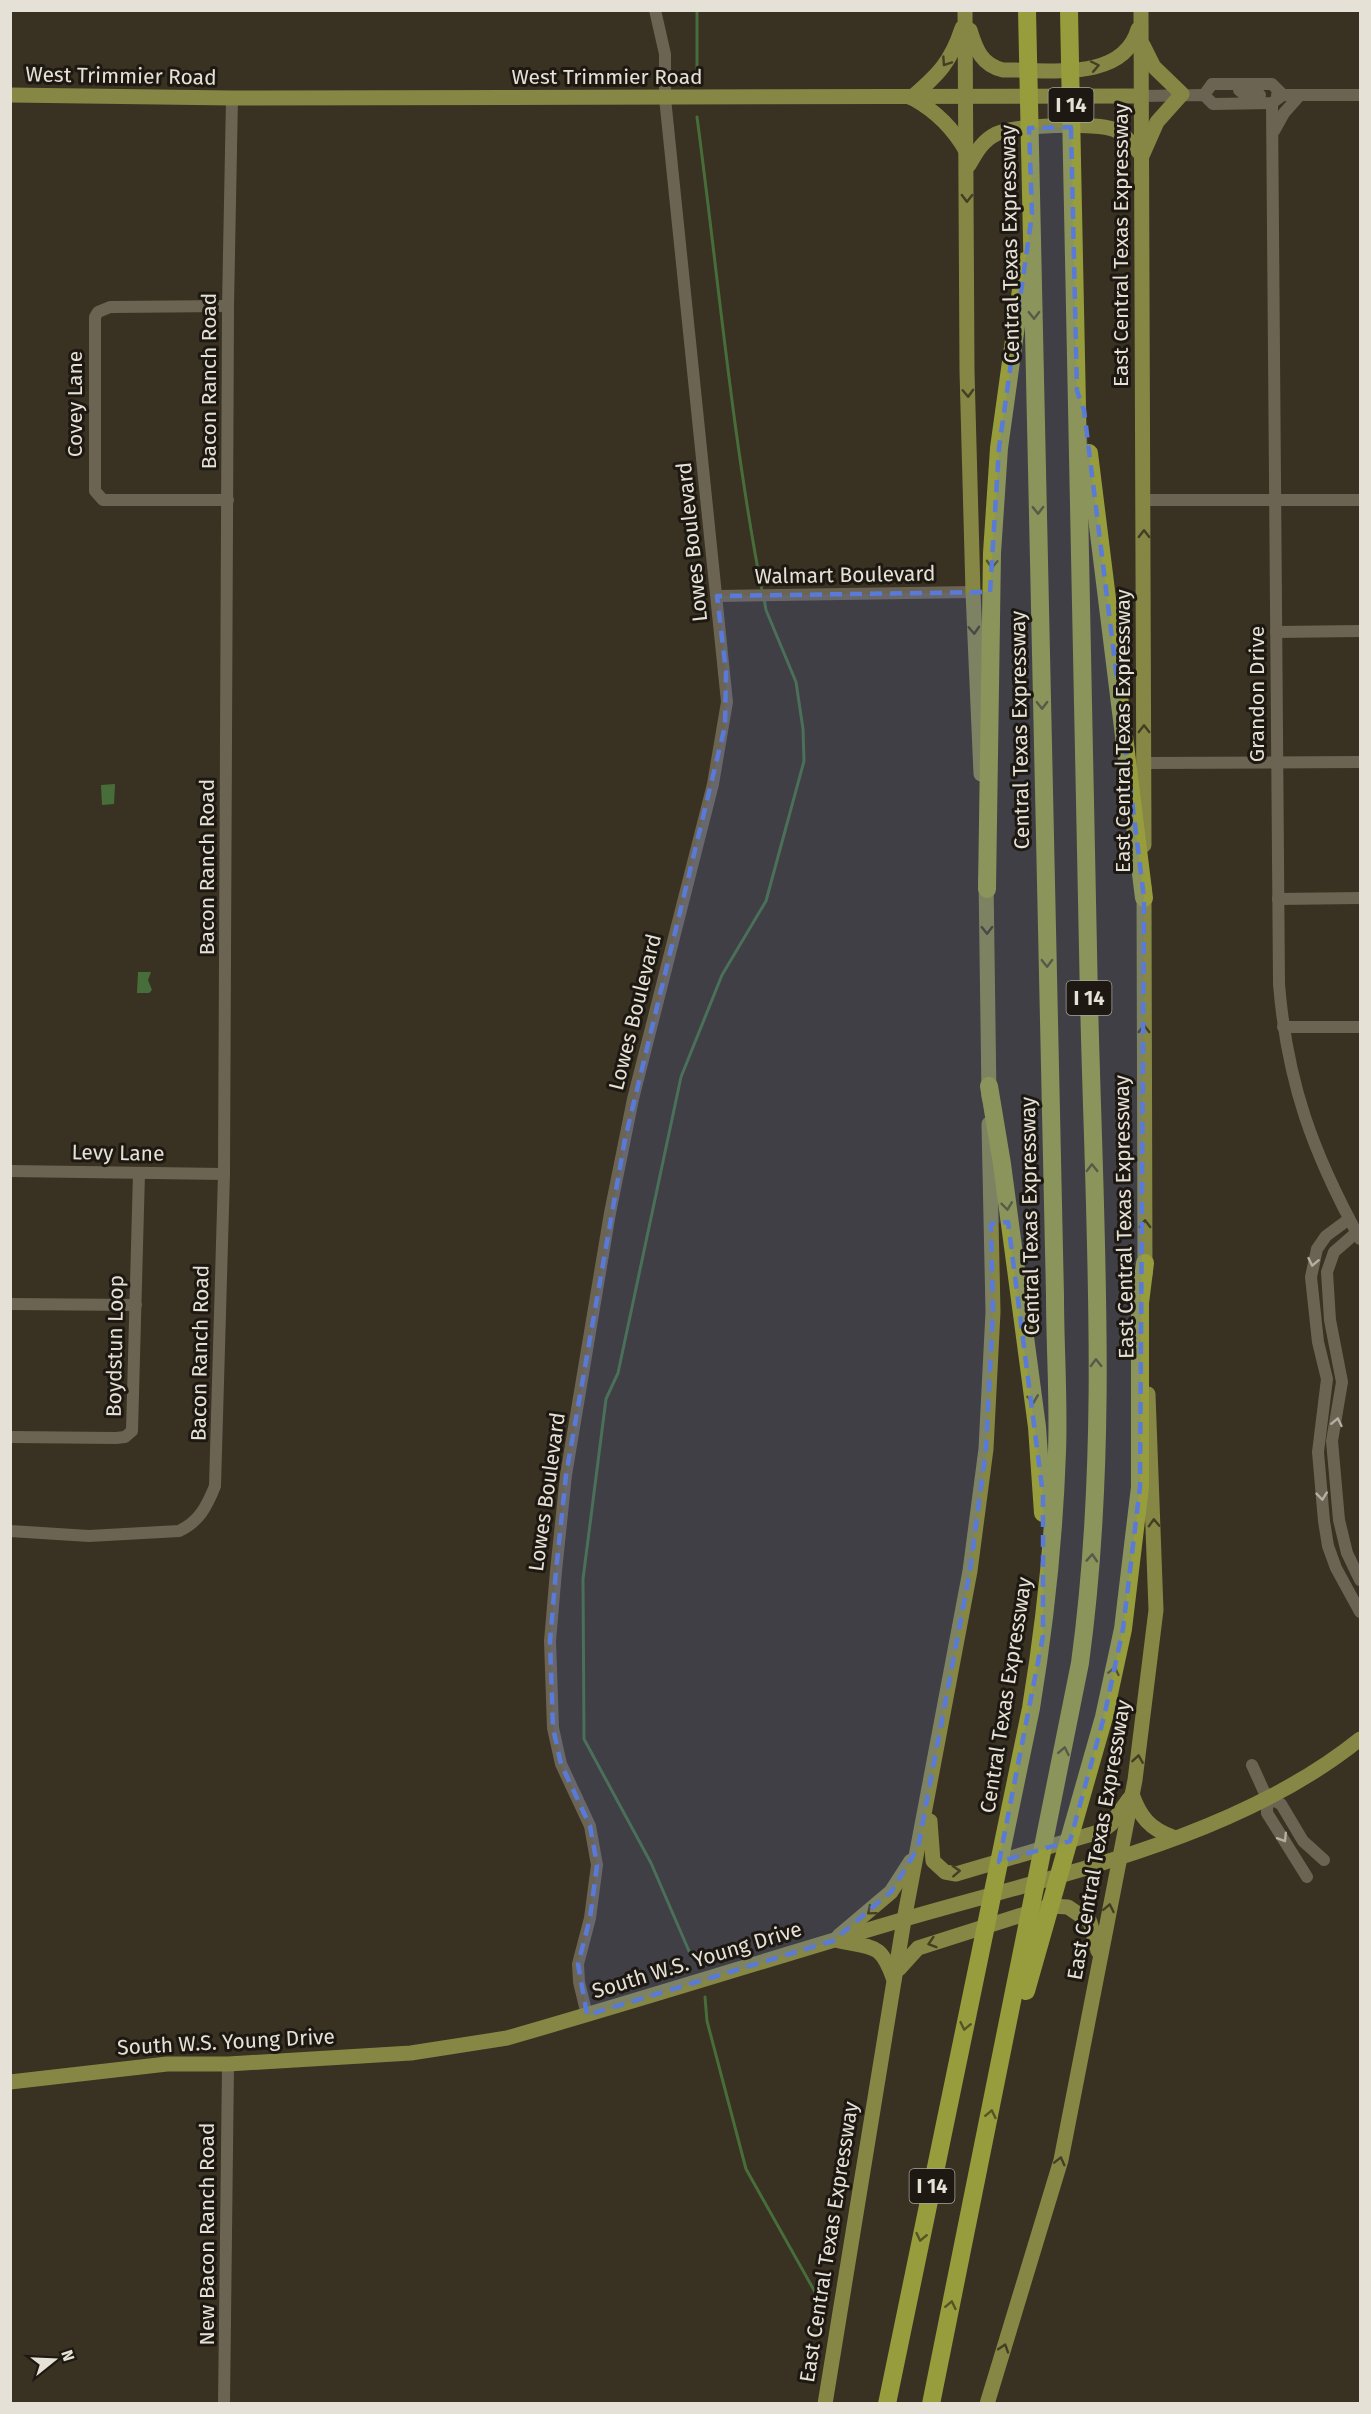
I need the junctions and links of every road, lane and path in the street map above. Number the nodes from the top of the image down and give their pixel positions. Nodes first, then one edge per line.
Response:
1 (655, 10) edge
2 (1027, 10) edge
3 (965, 13) edge
4 (1141, 14) edge
5 (1069, 18) edge
6 (1141, 39) junction
7 (1182, 94) junction
8 (10, 95) edge
9 (1204, 95) junction
10 (1283, 95) junction
11 (1300, 95) junction
12 (1360, 95) edge
13 (1141, 96) junction
14 (232, 98) junction
15 (665, 98) junction
16 (911, 98) junction
17 (966, 98) junction
18 (1272, 103) junction
19 (1273, 132) junction
20 (1142, 156) junction
21 (967, 160) junction
22 (1032, 214) junction
23 (228, 306) junction
24 (1077, 391) junction
25 (228, 500) junction
26 (1275, 500) junction
27 (1360, 500) edge
28 (1144, 501) junction
29 (973, 592) junction
30 (717, 596) junction
31 (1360, 631) edge
32 (1276, 632) junction
33 (1360, 762) edge
34 (1144, 763) junction
35 (1277, 763) junction
36 (987, 889) junction
37 (1144, 898) junction
38 (1360, 898) edge
39 (1278, 899) junction
40 (1282, 1027) junction
41 (1360, 1027) edge
42 (988, 1086) junction
43 (10, 1170) edge
44 (139, 1173) junction
45 (224, 1174) junction
46 (1349, 1219) junction
47 (1359, 1236) edge
48 (1145, 1263) junction
49 (1328, 1288) junction
50 (1312, 1289) junction
51 (10, 1304) edge
52 (136, 1305) junction
53 (1334, 1346) junction
54 (1320, 1350) junction
55 (10, 1437) edge
56 (1334, 1464) junction
57 (1319, 1469) junction
58 (1339, 1520) junction
59 (1324, 1521) junction
60 (10, 1531) edge
61 (1360, 1580) edge
62 (1360, 1612) edge
63 (1043, 1636) junction
64 (1360, 1739) edge
65 (1252, 1765) dead end
66 (929, 1788) junction
67 (1132, 1794) junction
68 (1267, 1798) junction
69 (1173, 1837) junction
70 (918, 1848) junction
71 (1120, 1857) junction
72 (1324, 1860) dead end
73 (1307, 1876) dead end
74 (904, 1920) junction
75 (835, 1941) junction
76 (1031, 1954) junction
77 (1099, 1957) junction
78 (895, 1977) junction
79 (587, 2015) junction
80 (228, 2064) junction
81 (10, 2082) edge
82 (224, 2403) edge
83 (825, 2403) edge
84 (887, 2403) edge
85 (931, 2403) edge
86 (987, 2403) edge

1 - 15 street, Lowes Boulevard
2 - 22 highway, Central Texas Expressway / I 14
3 -> 4 main road
3 -> 16 main road
3 - 17 main road, East Central Texas Expressway
4 - 6 main road, East Central Texas Expressway
5 - 24 highway, I 14
6 - 7 main road
6 - 13 main road, East Central Texas Expressway
7 - 9 street, West Trimmier Road
7 - 13 street, West Trimmier Road
7 - 20 main road
8 - 14 main road, West Trimmier Road
9 - 10 street, West Trimmier Road
9 - 18 street, West Trimmier Road
10 - 11 street, West Trimmier Road
10 - 18 street
11 - 12 street, West Trimmier Road
11 - 19 street
13 - 17 main road, West Trimmier Road
13 - 20 main road, East Central Texas Expressway
14 - 15 main road, West Trimmier Road
14 - 23 street, Bacon Ranch Road
15 - 16 main road, West Trimmier Road
15 - 30 street, Lowes Boulevard
16 - 17 main road, West Trimmier Road
16 - 21 main road
17 - 21 main road, East Central Texas Expressway
18 - 19 street, Grandon Drive
19 - 26 street, Grandon Drive
20 - 21 main road
20 - 28 main road, East Central Texas Expressway
21 -> 29 main road, East Central Texas Expressway
22 -> 36 highway
22 -> 63 highway, Central Texas Expressway / I 14
23 - 25 street, Bacon Ranch Road
23 - 25 street, Covey Lane
24 - 37 highway
76 -> 24 highway, I 14
25 - 45 street, Bacon Ranch Road
26 - 27 street
26 - 28 street
26 - 32 street, Grandon Drive
34 -> 28 main road, East Central Texas Expressway
29 - 30 street, Walmart Boulevard
29 -> 36 main road, East Central Texas Expressway
30 - 79 street, Lowes Boulevard
31 - 32 street
32 - 35 street, Grandon Drive
33 - 35 street
34 - 35 street
34 - 37 main road, East Central Texas Expressway
35 - 39 street, Grandon Drive
36 -> 42 main road, East Central Texas Expressway
48 -> 37 main road, East Central Texas Expressway
38 - 39 street
39 - 40 street, Grandon Drive
40 - 41 street
40 - 46 street, Grandon Drive
42 -> 63 highway
42 - 66 main road, East Central Texas Expressway
43 - 44 street, Levy Lane
44 - 45 street, Levy Lane
44 - 52 street, Boydstun Loop
45 - 60 street, Bacon Ranch Road
46 - 47 street, Grandon Drive
46 -> 50 street
47 - 49 street
67 -> 48 main road, East Central Texas Expressway
76 -> 48 highway
49 - 50 street
49 - 53 street
50 - 54 street
51 - 52 street
52 - 55 street, Boydstun Loop
53 - 54 street
56 -> 53 street
54 - 57 street
56 - 57 street
56 - 58 street
57 -> 59 street
58 - 59 street
58 - 61 street
59 - 62 street
63 -> 84 highway, Central Texas Expressway / I 14
64 - 68 main road, South W.S. Young Drive
65 - 68 street
66 -> 67 main road
66 - 70 main road, East Central Texas Expressway
67 - 69 main road
67 - 71 main road, East Central Texas Expressway
68 - 69 main road, South W.S. Young Drive
68 - 72 street
68 -> 73 street
69 - 71 main road, South W.S. Young Drive
70 - 74 main road, East Central Texas Expressway
70 -> 75 main road
71 - 74 main road, South W.S. Young Drive
77 -> 71 main road, East Central Texas Expressway
74 - 75 main road, South W.S. Young Drive
74 - 78 main road, East Central Texas Expressway
75 - 78 main road
75 - 79 main road, South W.S. Young Drive
85 -> 76 highway, I 14
77 -> 78 main road
86 -> 77 main road, East Central Texas Expressway
78 - 83 main road, East Central Texas Expressway
79 - 80 main road, South W.S. Young Drive
80 - 81 main road, South W.S. Young Drive
80 - 82 street, New Bacon Ranch Road

